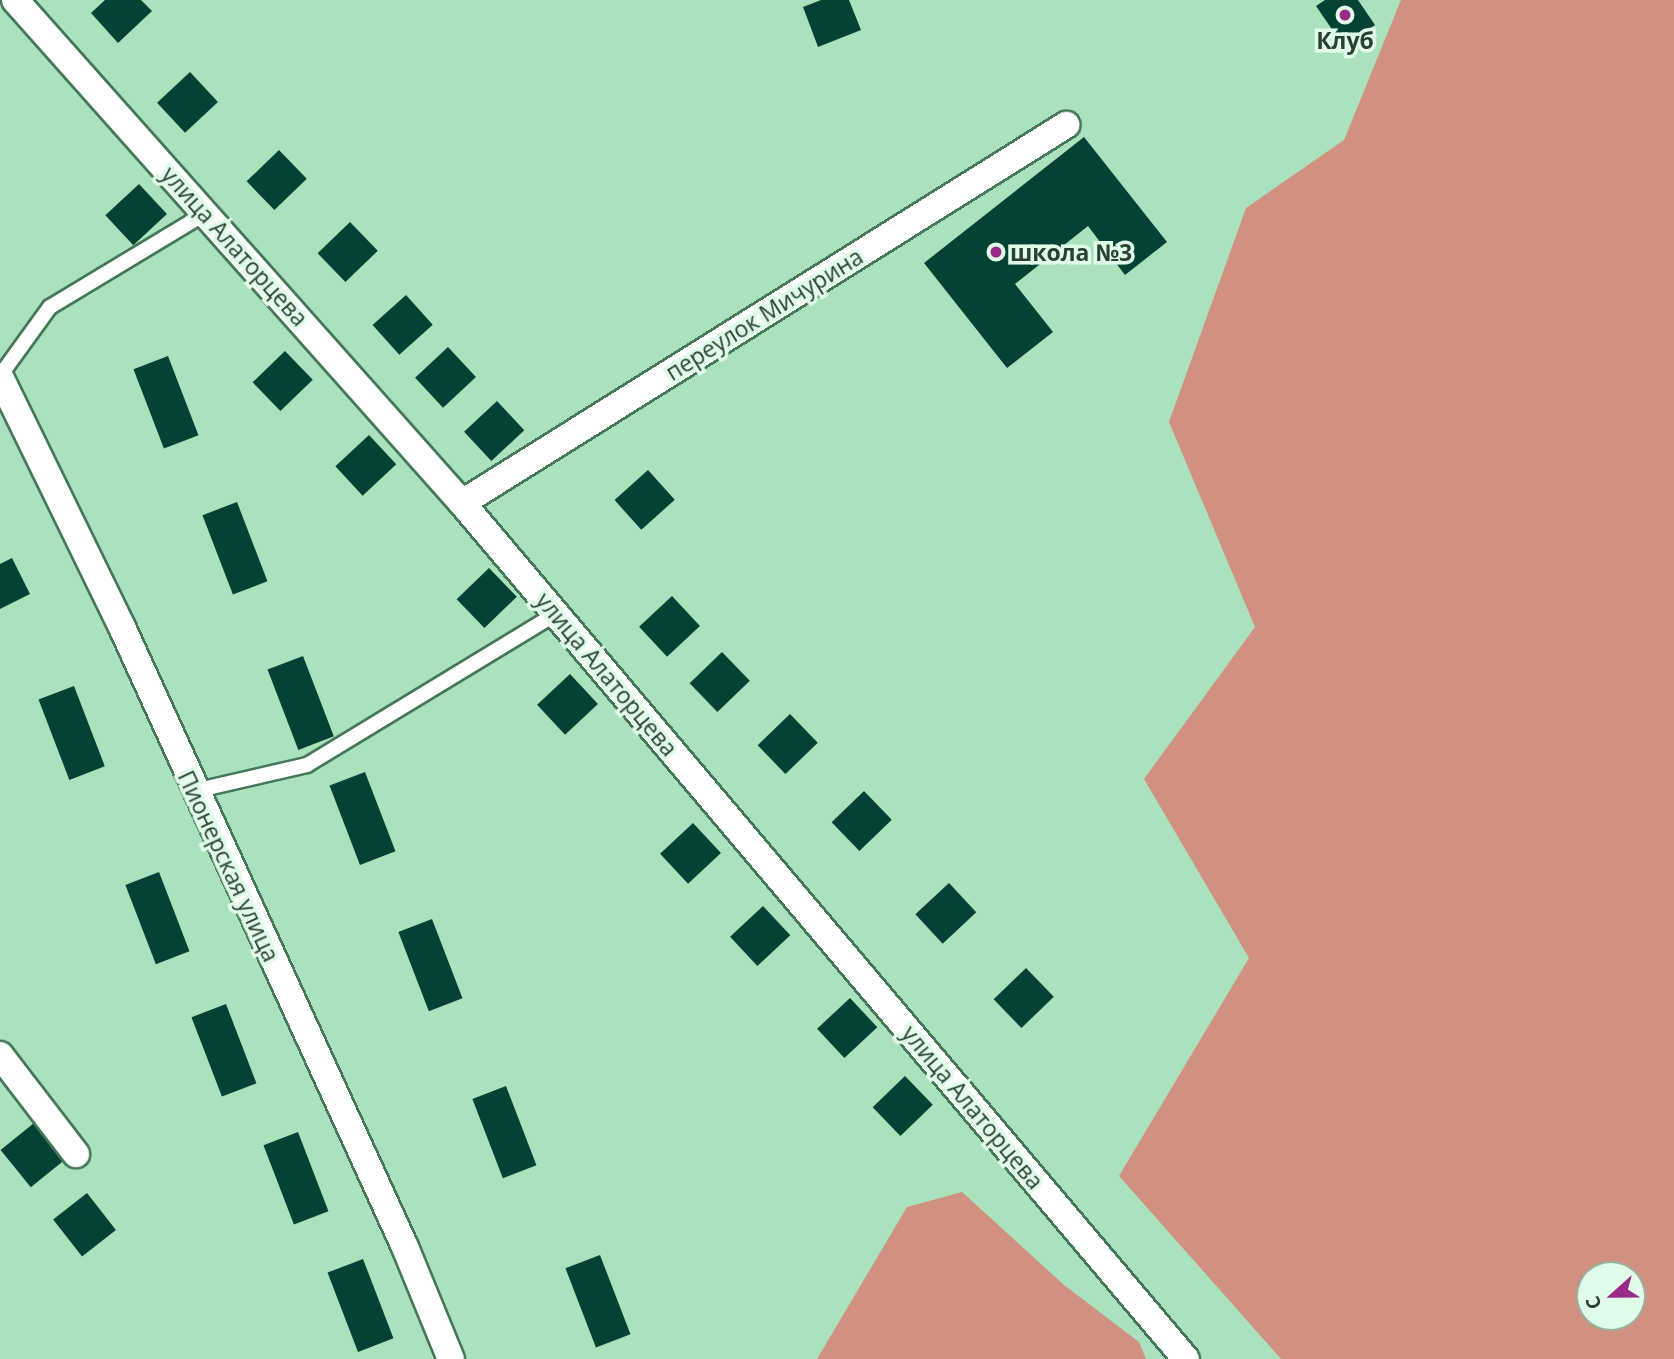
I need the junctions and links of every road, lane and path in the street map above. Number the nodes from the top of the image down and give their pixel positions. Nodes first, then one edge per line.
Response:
1 (15, 0) edge
2 (1066, 125) dead end
3 (206, 213) junction
4 (0, 377) edge
5 (462, 503) junction
6 (556, 613) junction
7 (194, 791) junction
8 (0, 1055) edge
9 (76, 1154) dead end
10 (451, 1359) edge
11 (1186, 1359) edge

1 - 3 street, улица Алаторцева
2 - 5 street, переулок Мичурина
3 - 4 lane
3 - 5 street, улица Алаторцева
4 - 7 street, Пионерская улица
5 - 6 street, улица Алаторцева
6 - 7 lane
6 - 11 street, улица Алаторцева
7 - 10 street, Пионерская улица
8 - 9 street

